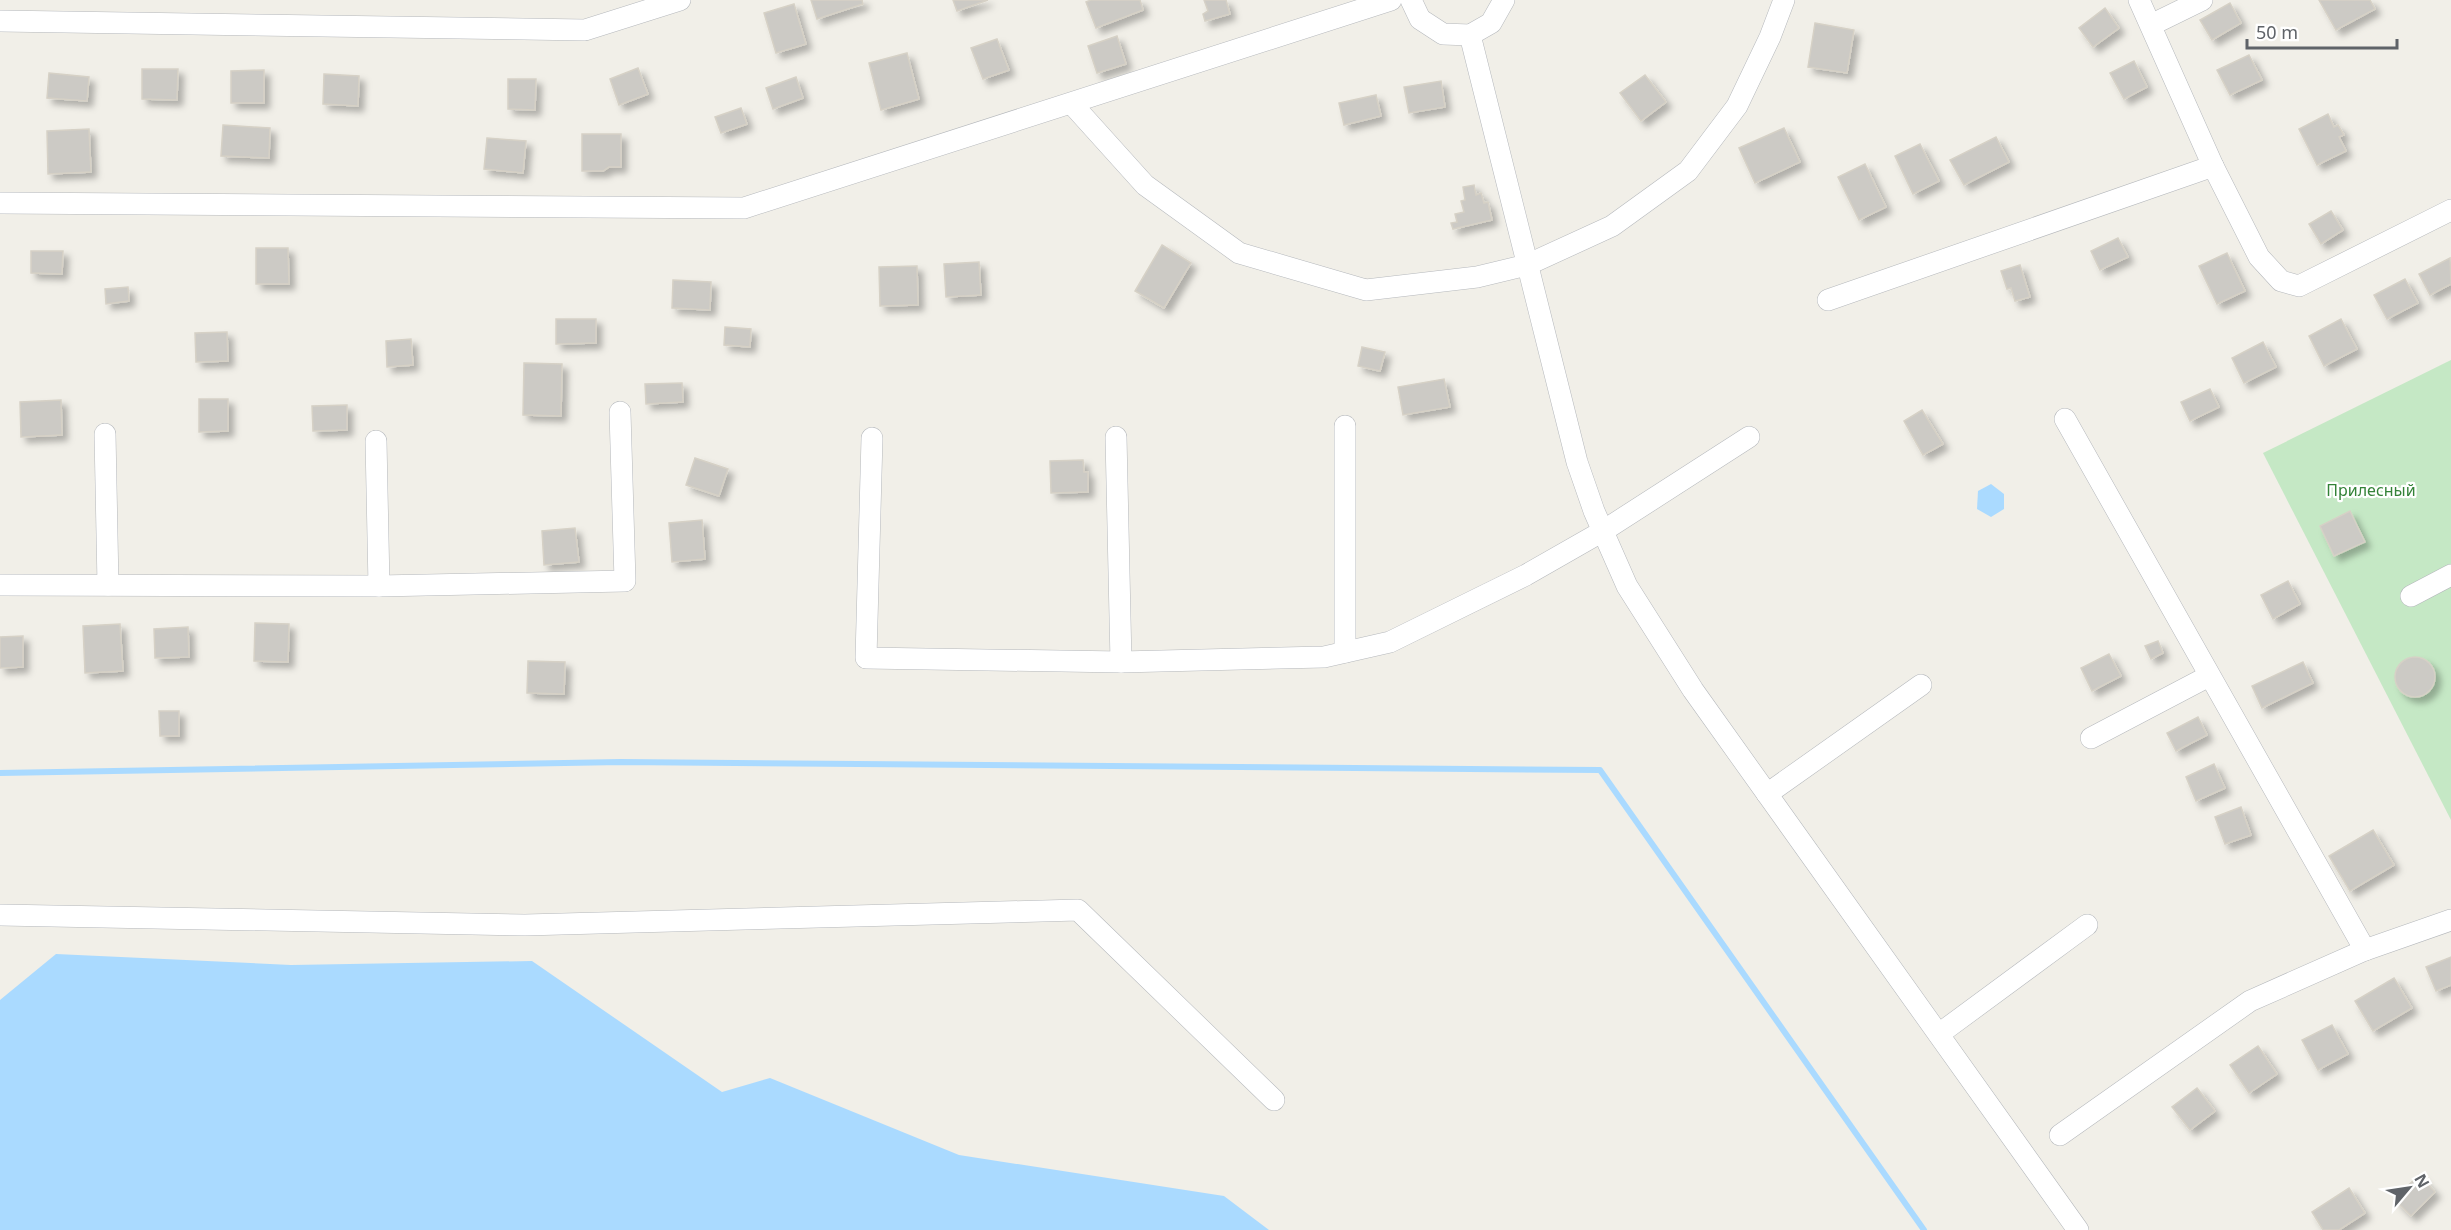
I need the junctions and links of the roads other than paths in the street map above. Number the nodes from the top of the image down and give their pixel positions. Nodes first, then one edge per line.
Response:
1 (680, 0) edge
2 (1391, 0) edge
3 (1411, 0) edge
4 (1504, 0) edge
5 (1784, 0) edge
6 (2139, 0) edge
7 (2202, 0) edge
8 (0, 21) edge
9 (2151, 25) junction
10 (1470, 35) junction
11 (1072, 104) junction
12 (2213, 166) junction
13 (0, 203) edge
14 (2451, 210) edge
15 (1527, 265) junction
16 (1828, 300) dead end
17 (620, 412) dead end
18 (2065, 419) dead end
19 (1345, 426) dead end
20 (105, 434) dead end
21 (1116, 437) dead end
22 (1749, 437) dead end
23 (872, 438) dead end
24 (376, 441) dead end
25 (1603, 531) junction
26 (2451, 575) edge
27 (0, 585) edge
28 (108, 585) junction
29 (379, 586) junction
30 (2411, 596) dead end
31 (1346, 652) junction
32 (1121, 662) junction
33 (2210, 676) junction
34 (1921, 685) dead end
35 (2091, 738) dead end
36 (1767, 794) junction
37 (0, 915) edge
38 (2451, 920) edge
39 (2087, 925) dead end
40 (2365, 950) junction
41 (1939, 1034) junction
42 (1274, 1100) dead end
43 (2060, 1135) dead end
44 (2078, 1230) edge

1 - 8 street
2 - 11 street
3 - 10 street
4 - 10 street
5 - 15 street
6 - 9 street
7 - 9 street
9 - 12 street
10 - 15 street
11 - 13 street
11 - 15 street
12 - 14 street
12 - 16 street
15 - 25 street
17 - 29 street
18 - 33 street
19 - 31 street
20 - 28 street
21 - 32 street
22 - 25 street
23 - 32 street
24 - 29 street
25 - 31 street
25 - 36 street
26 - 30 street
27 - 28 street
28 - 29 street
31 - 32 street
33 - 35 street
33 - 40 street
34 - 36 street
36 - 41 street
37 - 42 street
38 - 40 street
39 - 41 street
40 - 43 street
41 - 44 street

